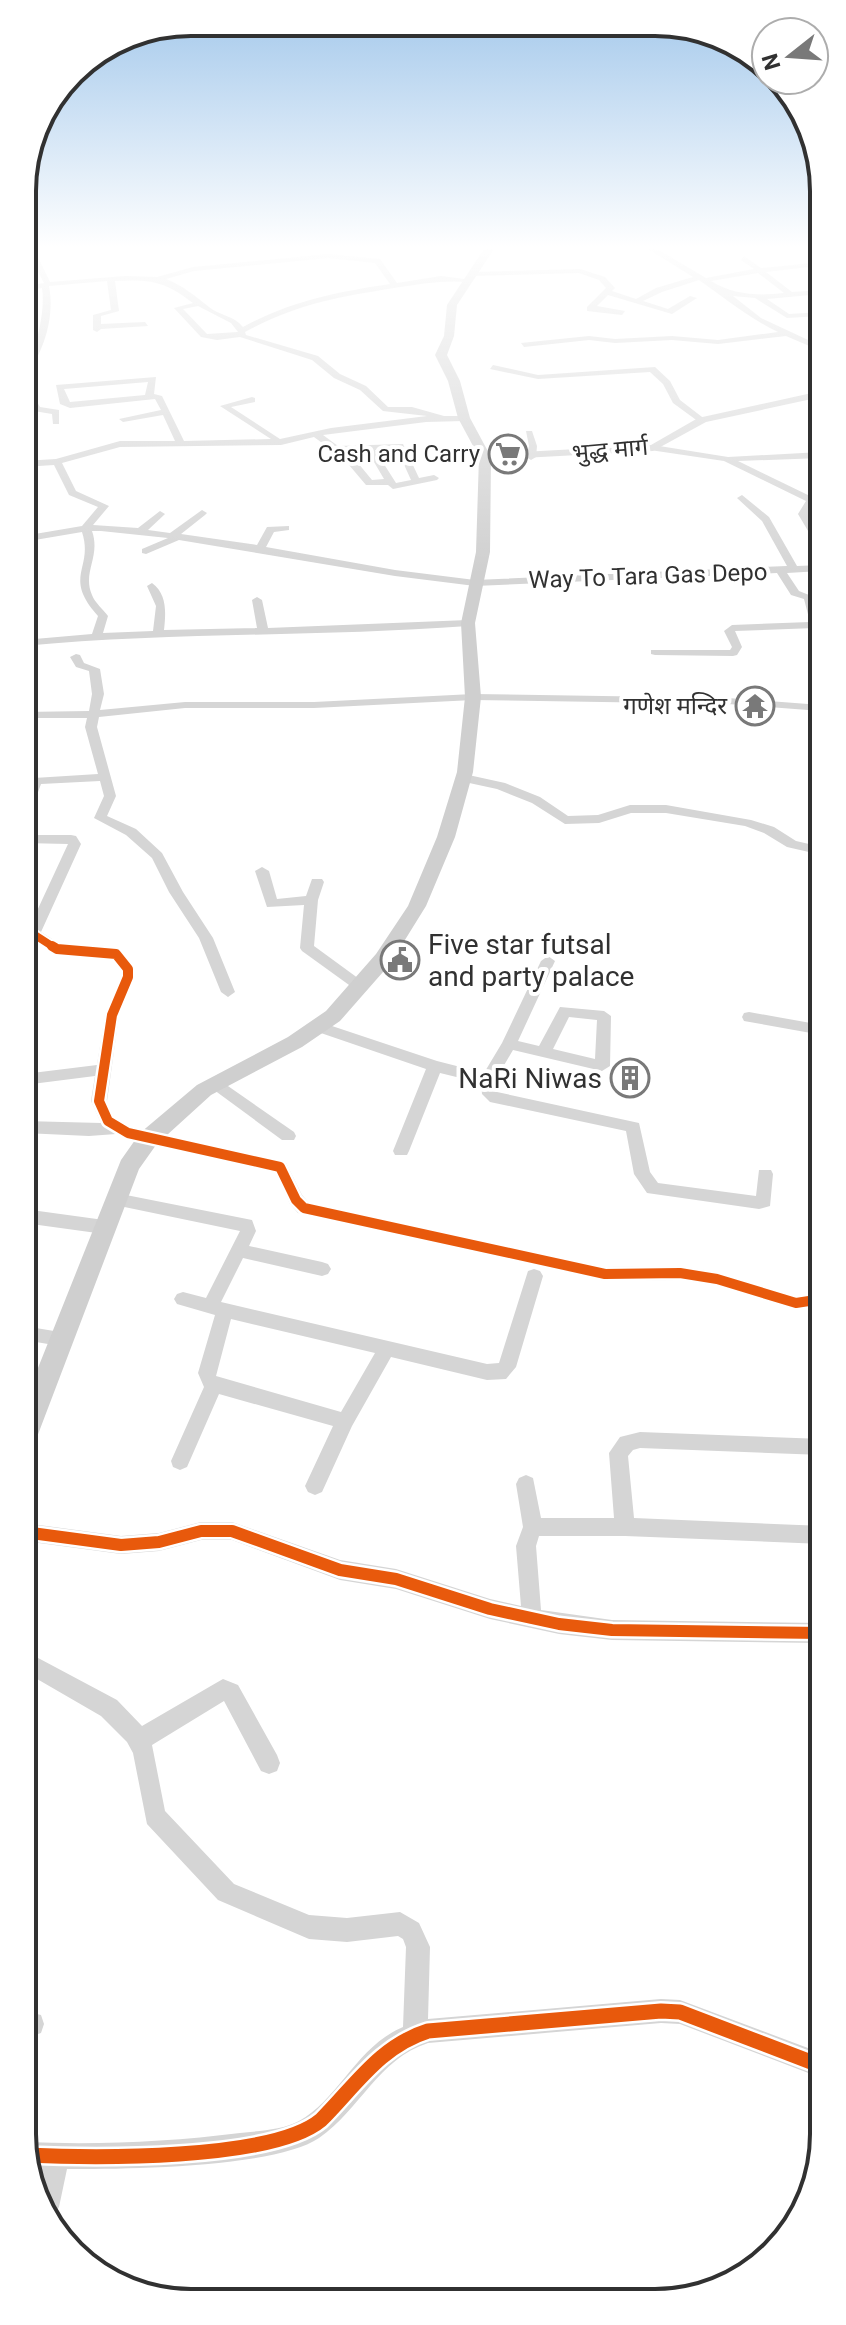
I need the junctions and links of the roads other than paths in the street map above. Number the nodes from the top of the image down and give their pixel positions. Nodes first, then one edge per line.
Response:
1 (314, 358) edge
2 (442, 358) edge
3 (493, 367) dead end
4 (149, 396) junction
5 (810, 396) edge
6 (252, 400) dead end
7 (36, 407) edge
8 (167, 412) junction
9 (440, 417) junction
10 (464, 418) junction
11 (123, 419) dead end
12 (702, 420) junction
13 (56, 422) dead end
14 (529, 433) dead end
15 (315, 434) junction
16 (281, 442) junction
17 (182, 445) junction
18 (369, 447) junction
19 (653, 448) junction
20 (341, 449) junction
21 (810, 456) edge
22 (485, 457) junction
23 (531, 457) junction
24 (726, 459) junction
25 (57, 462) junction
26 (36, 463) edge
27 (434, 478) dead end
28 (416, 481) junction
29 (390, 482) junction
30 (742, 498) dead end
31 (810, 500) edge
32 (810, 502) edge
33 (202, 513) dead end
34 (160, 514) dead end
35 (810, 526) edge
36 (86, 528) junction
37 (286, 528) dead end
38 (140, 532) junction
39 (179, 536) junction
40 (36, 537) edge
41 (261, 548) junction
42 (146, 551) dead end
43 (810, 569) edge
44 (794, 570) junction
45 (781, 571) junction
46 (475, 583) junction
47 (152, 586) dead end
48 (257, 600) dead end
49 (810, 600) edge
50 (468, 623) junction
51 (810, 625) edge
52 (263, 632) junction
53 (158, 633) junction
54 (97, 635) junction
55 (36, 642) edge
56 (655, 652) dead end
57 (76, 657) dead end
58 (473, 697) junction
59 (810, 707) edge
60 (92, 714) junction
61 (36, 715) edge
62 (104, 777) junction
63 (464, 778) junction
64 (36, 783) edge
65 (36, 839) edge
66 (810, 848) edge
67 (262, 871) dead end
68 (317, 882) dead end
69 (311, 900) junction
70 (36, 917) edge
71 (36, 935) edge
72 (548, 961) dead end
73 (361, 987) junction
74 (228, 992) dead end
75 (749, 1017) dead end
76 (320, 1027) junction
77 (810, 1028) edge
78 (509, 1044) junction
79 (543, 1053) junction
80 (435, 1066) junction
81 (105, 1069) junction
82 (36, 1078) edge
83 (488, 1079) junction
84 (215, 1083) junction
85 (36, 1128) edge
86 (118, 1128) junction
87 (288, 1136) dead end
88 (148, 1139) junction
89 (401, 1151) dead end
90 (765, 1174) dead end
91 (116, 1199) junction
92 (36, 1218) edge
93 (104, 1227) junction
94 (238, 1250) junction
95 (322, 1269) dead end
96 (534, 1276) dead end
97 (183, 1299) dead end
98 (810, 1301) edge
99 (218, 1308) junction
100 (36, 1335) edge
101 (60, 1338) junction
102 (387, 1348) junction
103 (214, 1385) junction
104 (36, 1387) edge
105 (345, 1421) junction
106 (810, 1447) edge
107 (180, 1461) dead end
108 (526, 1484) dead end
109 (315, 1486) dead end
110 (533, 1527) junction
111 (625, 1527) junction
112 (36, 1534) edge
113 (810, 1534) edge
114 (532, 1619) junction
115 (810, 1633) edge
116 (36, 1667) edge
117 (138, 1741) junction
118 (269, 1763) dead end
119 (415, 2035) junction
120 (810, 2062) edge
121 (38, 2156) edge
122 (56, 2158) junction
123 (49, 2194) edge

1 - 9 street
2 - 10 main road
3 - 12 street
4 - 4 street
4 - 8 street
5 - 12 street, भुद्ध मार्ग
6 - 16 street
7 - 13 street
8 - 11 street
8 - 17 street
9 - 10 street
9 - 15 street
10 - 22 main road
12 - 19 street, भुद्ध मार्ग
14 - 23 street
15 - 16 street
15 - 20 street
16 - 17 street
17 - 25 street
18 - 20 street
18 - 28 street
18 - 29 street
19 - 23 street, भुद्ध मार्ग
19 - 24 street
20 - 29 street
21 - 24 street
22 - 23 street, भुद्ध मार्ग
22 - 46 main road
24 - 31 street
25 - 26 street
25 - 36 street
27 - 28 street
28 - 29 street
30 - 44 street
32 - 35 street
33 - 39 street
34 - 38 street
36 - 38 street, Way To Tara Gas Depo
36 - 40 street, Way To Tara Gas Depo
36 - 54 street
37 - 41 street
38 - 39 street, Way To Tara Gas Depo
39 - 41 street, Way To Tara Gas Depo
39 - 42 street
41 - 46 street, Way To Tara Gas Depo
43 - 44 street, Way To Tara Gas Depo
44 - 45 street, Way To Tara Gas Depo
45 - 46 street, Way To Tara Gas Depo
45 - 49 street
46 - 50 main road
47 - 53 street
48 - 52 street
50 - 52 street
50 - 58 main road
51 - 56 street
52 - 53 street
53 - 54 street
54 - 55 street
57 - 60 street
58 - 59 street
58 - 60 street
58 - 63 main road
60 - 61 street
60 - 62 street
62 - 64 street
62 - 74 street
63 - 66 street
63 - 73 main road
65 - 70 street
67 - 69 street
68 - 69 street
69 - 73 street
71 - 81 street
72 - 78 street
73 - 76 main road
75 - 77 street
76 - 80 street
76 - 84 main road
78 - 79 street
78 - 83 street
79 - 79 street
80 - 83 street
80 - 89 street
81 - 82 street
81 - 86 street
83 - 90 street
84 - 87 street
84 - 88 main road
85 - 86 street
86 - 88 street
88 - 91 main road
88 - 98 street
91 - 93 main road
91 - 94 street
92 - 93 street
93 - 101 main road
94 - 95 street
94 - 99 street
96 - 102 street
97 - 99 street
99 - 102 street
99 - 103 street
100 - 101 street
101 - 104 main road
102 - 105 street
103 - 105 street
103 - 107 street
105 - 109 street
106 - 111 street
108 - 110 street
110 - 111 street
110 - 114 street
111 - 113 street
112 - 114 street
114 - 115 street
116 - 117 street
117 - 118 street
117 - 119 street
119 - 120 street
119 - 122 street
121 - 122 street
122 - 123 street

